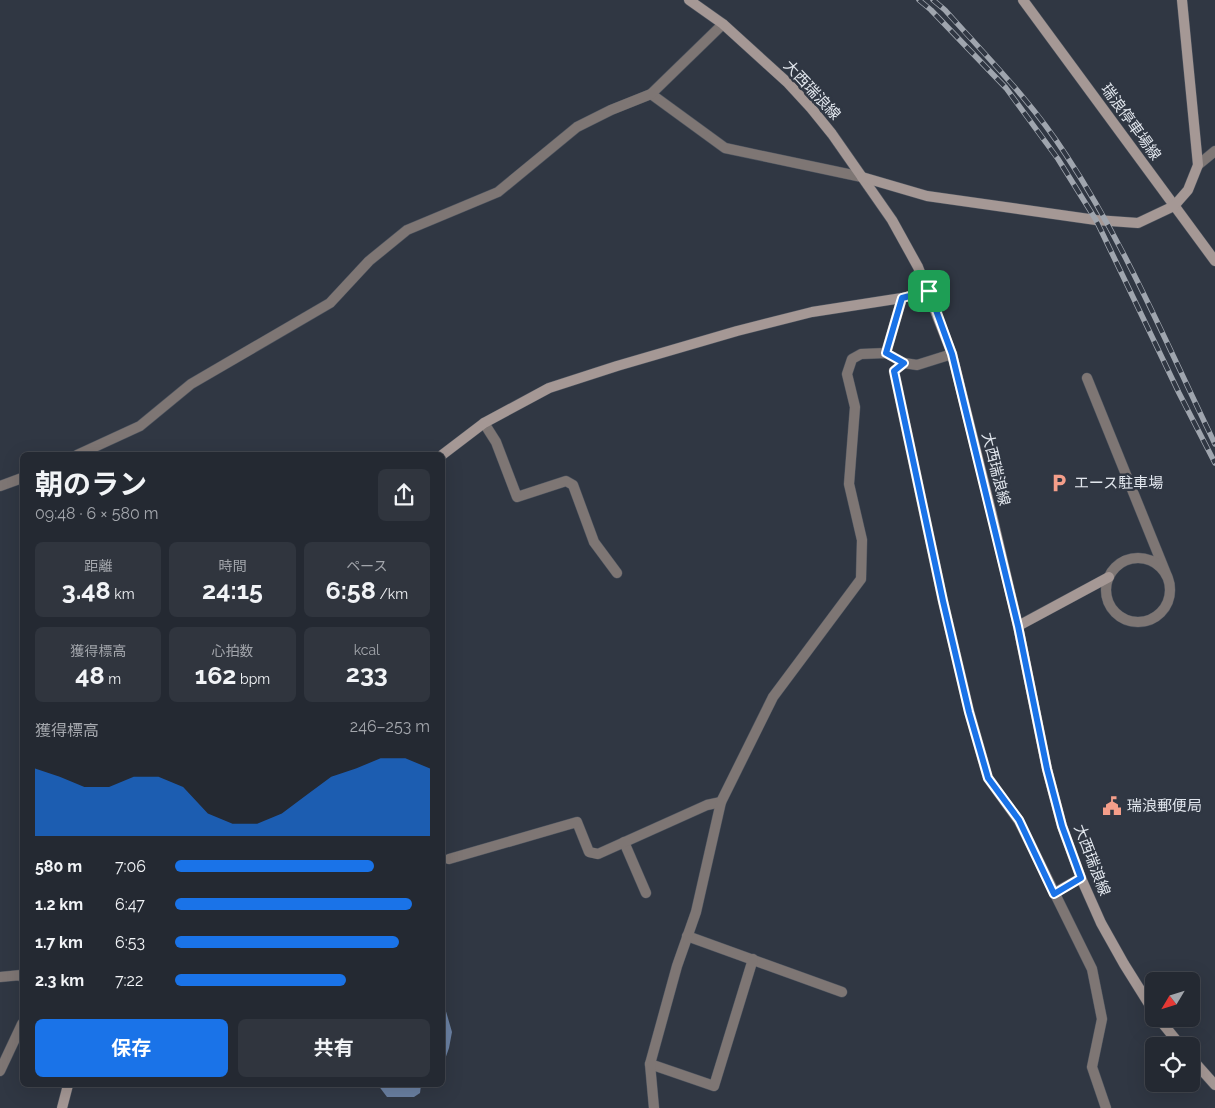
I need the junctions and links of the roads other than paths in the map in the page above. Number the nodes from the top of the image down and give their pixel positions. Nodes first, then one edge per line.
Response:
1 (690, 0) edge
2 (1023, 0) edge
3 (1182, 0) edge
4 (723, 24) junction
5 (651, 94) junction
6 (1215, 151) edge
7 (1198, 164) junction
8 (862, 177) junction
9 (1174, 206) junction
10 (1215, 261) edge
11 (929, 291) junction
12 (902, 298) junction
13 (886, 353) junction
14 (952, 354) junction
15 (904, 363) junction
16 (1086, 378) dead end
17 (484, 423) junction
18 (84, 452) edge
19 (445, 453) edge
20 (20, 479) edge
21 (0, 486) edge
22 (617, 573) dead end
23 (1167, 576) junction
24 (1109, 577) junction
25 (1018, 626) junction
26 (721, 802) junction
27 (624, 842) junction
28 (449, 859) dead end
29 (1081, 878) junction
30 (646, 894) dead end
31 (1054, 894) junction
32 (687, 936) junction
33 (753, 959) junction
34 (20, 975) edge
35 (0, 976) edge
36 (842, 992) dead end
37 (1145, 998) edge
38 (19, 1043) edge
39 (650, 1064) junction
40 (1200, 1068) edge
41 (0, 1071) edge
42 (1215, 1085) edge
43 (67, 1087) edge
44 (62, 1108) edge
45 (654, 1108) edge
46 (1106, 1108) edge

1 - 4 main road, 大西瑞浪線
2 - 9 main road, 瑞浪停車場線
3 - 7 main road
4 - 5 street
4 - 8 main road, 大西瑞浪線
5 - 8 street
5 - 18 street
6 - 7 street
7 - 9 main road
8 - 9 main road
8 - 11 main road, 大西瑞浪線
9 - 10 main road, 瑞浪停車場線
11 - 12 main road
11 - 14 main road, 大西瑞浪線
12 - 13 street
12 - 17 main road
13 - 15 street
13 - 26 street
14 - 15 street
14 - 25 main road, 大西瑞浪線
15 - 31 street
16 - 23 street
17 - 19 main road
17 - 22 street
20 - 21 street
23 - 24 street
23 - 24 street
24 - 25 main road
25 - 29 main road, 大西瑞浪線
26 - 27 street
26 - 32 street
27 - 28 street
27 - 30 street
29 - 31 street
29 - 37 main road, 大西瑞浪線
31 - 46 street
32 - 33 street
32 - 39 street
33 - 36 street
33 - 39 street
34 - 35 street
38 - 41 street
39 - 45 street
40 - 42 main road
43 - 44 main road

